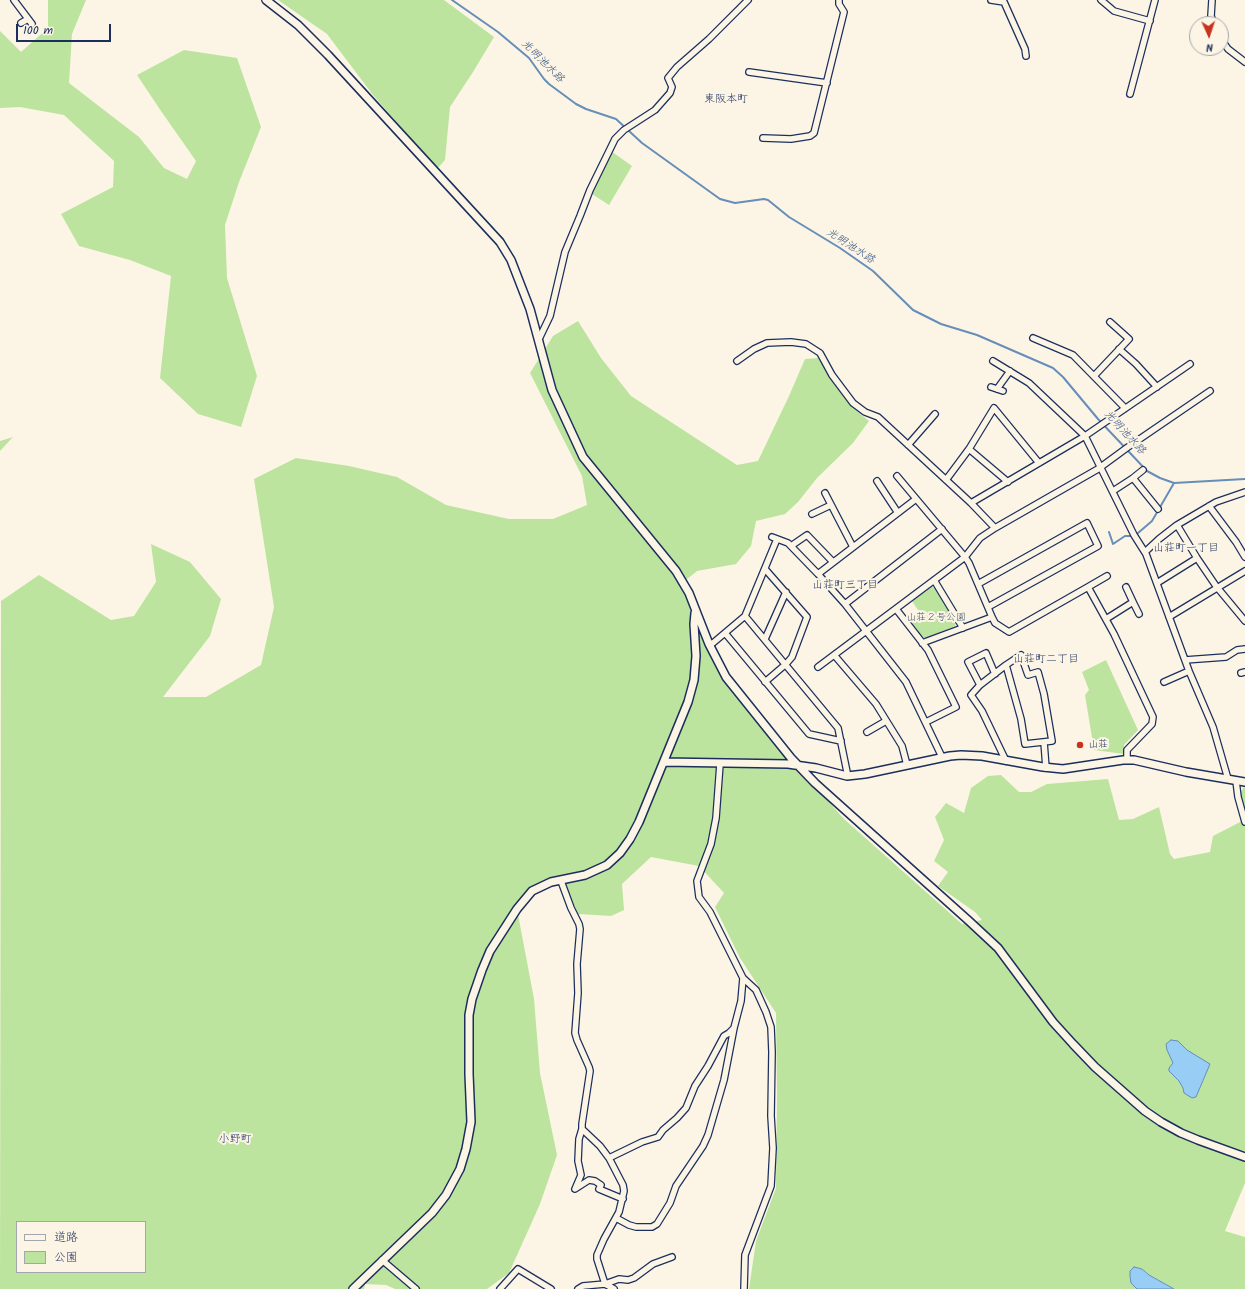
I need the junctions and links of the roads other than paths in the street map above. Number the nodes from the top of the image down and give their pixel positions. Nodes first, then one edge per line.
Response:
1 (14, 0) edge
2 (266, 0) edge
3 (748, 0) edge
4 (991, 0) edge
5 (1101, 0) edge
6 (1155, 0) edge
7 (1212, 0) edge
8 (837, 1) edge
9 (1211, 16) edge
10 (28, 19) junction
11 (1150, 21) junction
12 (21, 23) dead end
13 (32, 24) dead end
14 (1229, 50) edge
15 (1026, 56) dead end
16 (1245, 62) edge
17 (749, 72) dead end
18 (827, 83) junction
19 (1130, 94) dead end
20 (764, 138) dead end
21 (1110, 322) dead end
22 (1033, 338) dead end
23 (539, 339) junction
24 (1119, 350) junction
25 (737, 361) dead end
26 (993, 361) dead end
27 (1190, 364) dead end
28 (1010, 371) junction
29 (1094, 376) junction
30 (1157, 386) junction
31 (1003, 391) dead end
32 (1210, 391) dead end
33 (1125, 408) junction
34 (935, 414) dead end
35 (1085, 436) junction
36 (908, 445) junction
37 (968, 449) junction
38 (1039, 463) junction
39 (1101, 467) junction
40 (1143, 470) dead end
41 (896, 476) dead end
42 (1133, 478) junction
43 (946, 480) junction
44 (877, 481) dead end
45 (1008, 482) junction
46 (1113, 491) junction
47 (1245, 492) edge
48 (825, 493) dead end
49 (916, 499) junction
50 (971, 504) junction
51 (831, 505) junction
52 (1209, 506) junction
53 (1158, 509) dead end
54 (898, 513) junction
55 (812, 514) dead end
56 (1177, 525) junction
57 (995, 528) junction
58 (942, 529) junction
59 (791, 546) junction
60 (853, 547) junction
61 (1145, 552) junction
62 (965, 557) junction
63 (1197, 558) junction
64 (1245, 558) edge
65 (833, 562) junction
66 (765, 569) junction
67 (1245, 571) edge
68 (818, 574) junction
69 (1107, 576) dead end
70 (934, 580) junction
71 (1157, 583) junction
72 (978, 584) junction
73 (1088, 587) junction
74 (1126, 587) dead end
75 (1218, 587) junction
76 (786, 592) junction
77 (1072, 596) junction
78 (1076, 602) dead end
79 (1133, 602) junction
80 (845, 604) junction
81 (988, 607) junction
82 (896, 609) junction
83 (695, 610) junction
84 (1139, 614) dead end
85 (745, 616) junction
86 (992, 617) junction
87 (1169, 617) junction
88 (1106, 618) junction
89 (1031, 620) junction
90 (1245, 621) edge
91 (1035, 626) dead end
92 (963, 628) junction
93 (725, 632) junction
94 (866, 632) junction
95 (765, 639) junction
96 (922, 643) junction
97 (709, 644) junction
98 (1245, 649) edge
99 (835, 656) junction
100 (1185, 660) junction
101 (786, 664) junction
102 (1006, 665) junction
103 (818, 667) dead end
104 (1189, 672) junction
105 (995, 674) junction
106 (765, 682) junction
107 (1164, 682) dead end
108 (980, 685) junction
109 (886, 721) junction
110 (926, 722) junction
111 (1149, 727) junction
112 (867, 732) dead end
113 (1154, 732) dead end
114 (841, 741) junction
115 (1044, 742) junction
116 (942, 758) junction
117 (1127, 760) junction
118 (1006, 761) junction
119 (664, 762) junction
120 (720, 764) junction
121 (798, 765) junction
122 (907, 765) junction
123 (1046, 768) junction
124 (847, 776) junction
125 (1228, 779) junction
126 (1236, 781) junction
127 (1245, 782) edge
128 (1245, 822) edge
129 (561, 881) junction
130 (744, 978) junction
131 (734, 1028) junction
132 (582, 1129) junction
133 (1245, 1156) edge
134 (609, 1158) junction
135 (623, 1199) junction
136 (616, 1218) junction
137 (672, 1257) dead end
138 (382, 1260) junction
139 (605, 1284) junction
140 (353, 1289) edge
141 (416, 1289) edge
142 (500, 1289) edge
143 (551, 1289) edge
144 (578, 1289) edge
145 (614, 1289) edge
146 (744, 1289) edge

1 - 10 street
2 - 23 street
3 - 23 street
4 - 15 street
5 - 11 street
6 - 11 street
7 - 9 street
8 - 18 street
10 - 12 street
10 - 13 street
11 - 19 street
14 - 16 street
17 - 18 street
18 - 20 street
21 - 24 street
22 - 29 street
23 - 83 street
24 - 29 street
24 - 30 street
25 - 36 street
26 - 28 street
27 - 30 street
28 - 31 street
28 - 35 street
29 - 33 street
30 - 33 street
32 - 39 street
33 - 35 street
34 - 36 street
35 - 38 street
35 - 39 street
36 - 43 street
37 - 38 street
37 - 43 street
37 - 45 street
38 - 45 street
39 - 46 street
39 - 57 street
40 - 42 street
41 - 49 street
42 - 46 street
42 - 53 street
43 - 50 street
44 - 54 street
45 - 50 street
46 - 61 street
47 - 52 street
48 - 51 street
49 - 54 street
49 - 58 street
50 - 57 street
51 - 55 street
51 - 60 street
52 - 56 street
52 - 64 street
54 - 60 street
56 - 61 street
56 - 63 street
57 - 62 street
58 - 62 street
58 - 80 street
59 - 65 street
59 - 66 street
59 - 68 street
60 - 65 street
61 - 71 street
62 - 70 street
62 - 72 street
63 - 71 street
63 - 75 street
65 - 68 street
66 - 76 street
66 - 85 street
67 - 75 street
68 - 80 street
69 - 73 street
70 - 82 street
70 - 92 street
71 - 87 street
72 - 81 street
72 - 81 street
73 - 77 street
73 - 88 street
74 - 79 street
75 - 87 street
75 - 90 street
76 - 95 street
76 - 101 street
77 - 78 street
77 - 89 street
79 - 84 street
79 - 88 street
80 - 94 street
81 - 86 street
82 - 94 street
82 - 96 street
83 - 97 street
83 - 119 street
85 - 93 street
85 - 95 street
86 - 89 street
86 - 92 street
87 - 100 street
88 - 111 street
89 - 91 street
92 - 96 street
93 - 97 street
93 - 106 street
94 - 99 street
94 - 110 street
95 - 101 street
96 - 110 street
97 - 121 street
98 - 100 street
99 - 103 street
99 - 109 street
100 - 104 street
101 - 106 street
101 - 114 street
102 - 105 street
102 - 115 street
102 - 115 street
104 - 107 street
104 - 125 street
105 - 108 street
105 - 108 street
106 - 114 street
108 - 118 street
109 - 112 street
109 - 122 street
110 - 116 street
111 - 113 street
111 - 117 street
114 - 124 street
115 - 123 street
116 - 118 street
116 - 122 street
117 - 123 street
117 - 125 street
118 - 123 street
119 - 120 street
119 - 129 street
120 - 121 street
120 - 130 street
121 - 124 street
121 - 133 street
122 - 124 street
125 - 126 street
126 - 127 street
126 - 128 street
129 - 132 street
129 - 138 street
130 - 131 street
130 - 146 street
131 - 134 street
131 - 136 street
132 - 134 street
132 - 135 street
134 - 135 street
135 - 136 street
136 - 139 street
137 - 139 street
138 - 140 street
138 - 141 street
139 - 144 street
139 - 145 street
142 - 143 street

